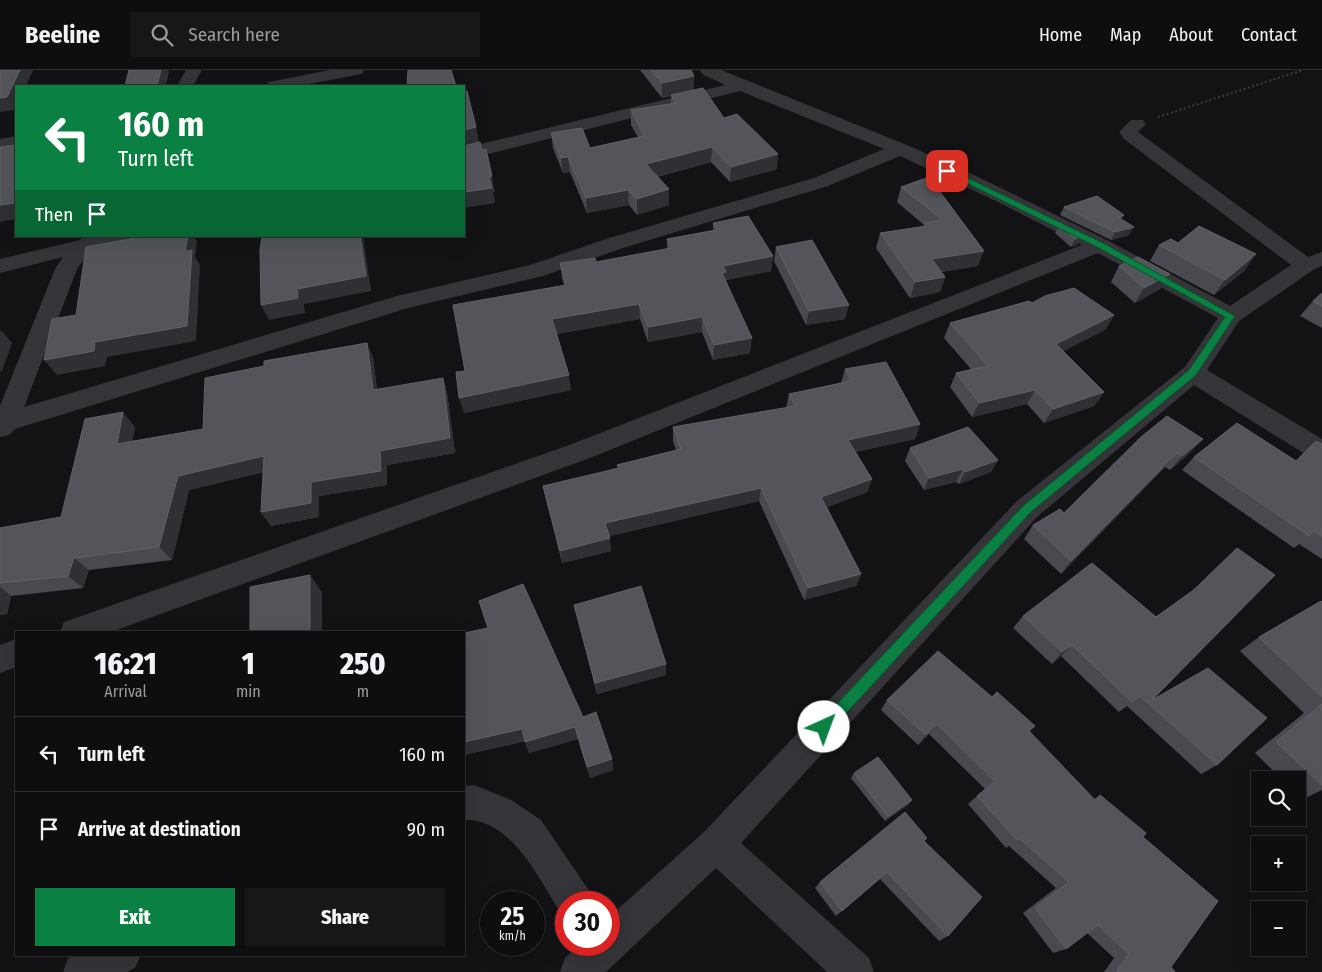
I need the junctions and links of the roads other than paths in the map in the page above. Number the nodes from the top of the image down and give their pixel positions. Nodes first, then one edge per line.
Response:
1 (194, 70) edge
2 (356, 70) edge
3 (708, 70) edge
4 (186, 85) edge
5 (279, 85) edge
6 (740, 86) junction
7 (1137, 124) road end
8 (15, 141) edge
9 (0, 145) edge
10 (900, 149) junction
11 (465, 154) edge
12 (119, 237) edge
13 (90, 241) edge
14 (1100, 245) junction
15 (1314, 262) edge
16 (0, 266) edge
17 (1231, 316) junction
18 (1193, 373) junction
19 (2, 425) edge
20 (1322, 452) edge
21 (78, 631) edge
22 (15, 654) edge
23 (0, 659) edge
24 (465, 803) edge
25 (716, 844) junction
26 (568, 891) edge
27 (620, 932) edge
28 (120, 956) edge
29 (595, 956) edge
30 (82, 972) edge
31 (579, 972) edge
32 (856, 972) edge

1 - 4 street
2 - 5 street
3 - 6 street
6 - 10 street
6 - 11 street
7 - 15 street
8 - 9 street
10 - 14 street
10 - 19 street
12 - 13 street
13 - 16 street
13 - 19 street
14 - 17 street
14 - 21 street
15 - 17 street
17 - 18 street
18 - 20 street
18 - 25 street
22 - 23 street
24 - 26 street
25 - 27 street
25 - 32 street
28 - 30 street
29 - 31 street

